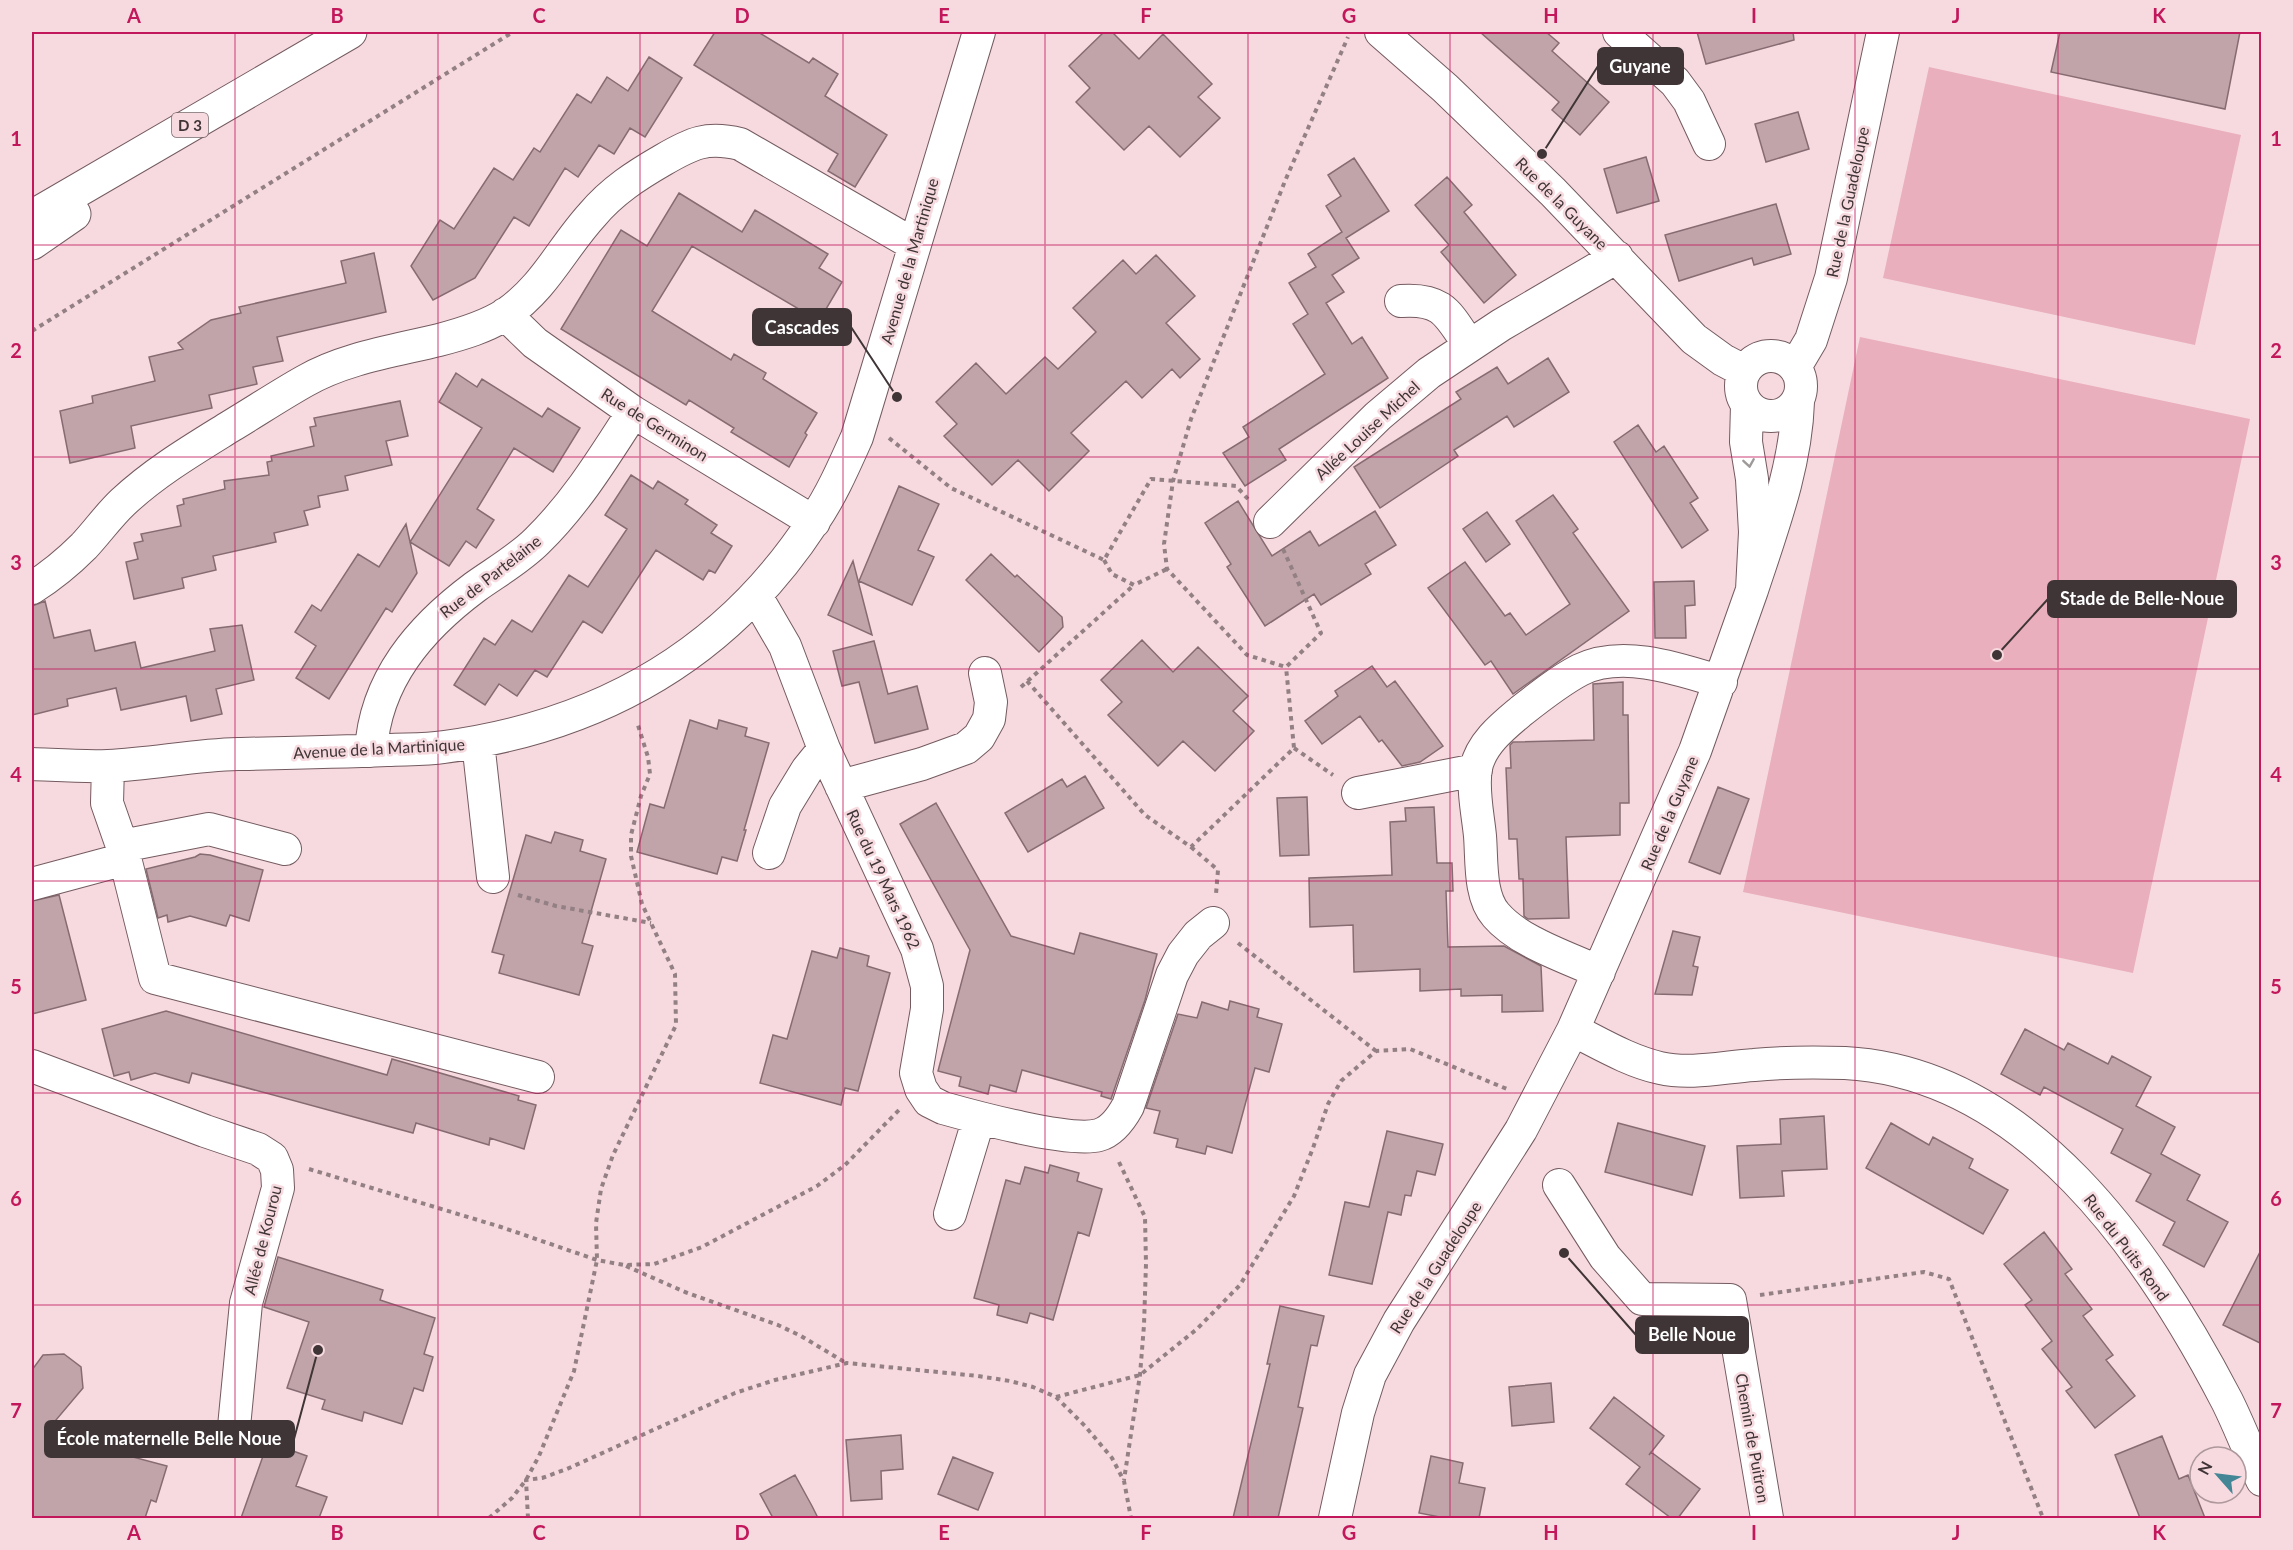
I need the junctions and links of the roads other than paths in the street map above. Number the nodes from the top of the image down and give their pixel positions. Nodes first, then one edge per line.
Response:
1 (350, 32) edge
2 (979, 32) edge
3 (1381, 32) edge
4 (1619, 32) edge
5 (1888, 34) edge
6 (302, 61) junction
7 (1709, 144) dead end
8 (32, 217) edge
9 (32, 243) edge
10 (913, 244) junction
11 (1617, 257) junction
12 (1401, 301) dead end
13 (505, 314) junction
14 (1469, 345) junction
15 (1795, 367) junction
16 (1744, 371) junction
17 (1798, 402) junction
18 (1747, 405) junction
19 (633, 412) junction
20 (814, 522) junction
21 (1270, 522) road end
22 (32, 588) edge
23 (1752, 590) junction
24 (756, 596) junction
25 (985, 673) dead end
26 (1721, 682) junction
27 (478, 742) junction
28 (824, 749) junction
29 (371, 751) junction
30 (32, 764) edge
31 (108, 766) junction
32 (1476, 770) junction
33 (840, 786) junction
34 (1358, 793) road end
35 (285, 849) dead end
36 (123, 853) junction
37 (770, 853) dead end
38 (493, 877) road end
39 (32, 884) edge
40 (1213, 923) road end
41 (1599, 972) junction
42 (1573, 1030) junction
43 (32, 1066) edge
44 (538, 1077) dead end
45 (979, 1118) junction
46 (1559, 1185) dead end
47 (950, 1214) dead end
48 (233, 1437) dead end
49 (2262, 1480) edge
50 (1335, 1518) edge
51 (1767, 1518) edge

1 - 6 main road, D 3
2 - 10 street, Avenue de la Martinique
3 - 11 street, Rue de la Guyane
4 - 7 street
5 - 15 street, Rue de la Guadeloupe
6 - 8 main road, D 3
6 - 9 main road, D 3
10 - 13 street
10 - 20 street, Avenue de la Martinique
11 - 14 street, Allée Louise Michel
11 - 16 street, Rue de la Guyane
12 - 14 street
13 - 19 street, Rue de Germinon
13 - 22 street
14 - 21 street, Allée Louise Michel
15 - 16 street
15 - 17 street
16 - 18 street
17 - 18 street
17 - 23 street, Rue de la Guyane
18 -> 23 street, Rue de la Guyane
19 - 20 street, Rue de Germinon
19 - 29 street, Rue de Partelaine
20 - 24 street, Avenue de la Martinique
23 - 26 street, Rue de la Guyane
24 - 27 street, Avenue de la Martinique
24 - 28 street, Rue du 19 Mars 1962
25 - 33 street
26 - 32 street
26 - 41 street, Rue de la Guyane
27 - 29 street, Avenue de la Martinique
27 - 38 street
28 - 33 street, Rue du 19 Mars 1962
28 - 37 street
29 - 31 street, Avenue de la Martinique
30 - 31 street, Avenue de la Martinique
31 - 36 street
32 - 34 street
32 - 41 street
33 - 45 street, Rue du 19 Mars 1962
35 - 36 street
36 - 39 street
36 - 44 street
40 - 45 street
41 - 42 street, Rue de la Guyane
42 - 49 street, Rue du Puits Rond
42 - 50 street, Rue de la Guadeloupe
43 - 48 street, Allée de Kourou
45 - 47 street
46 - 51 street, Chemin de Puitron

